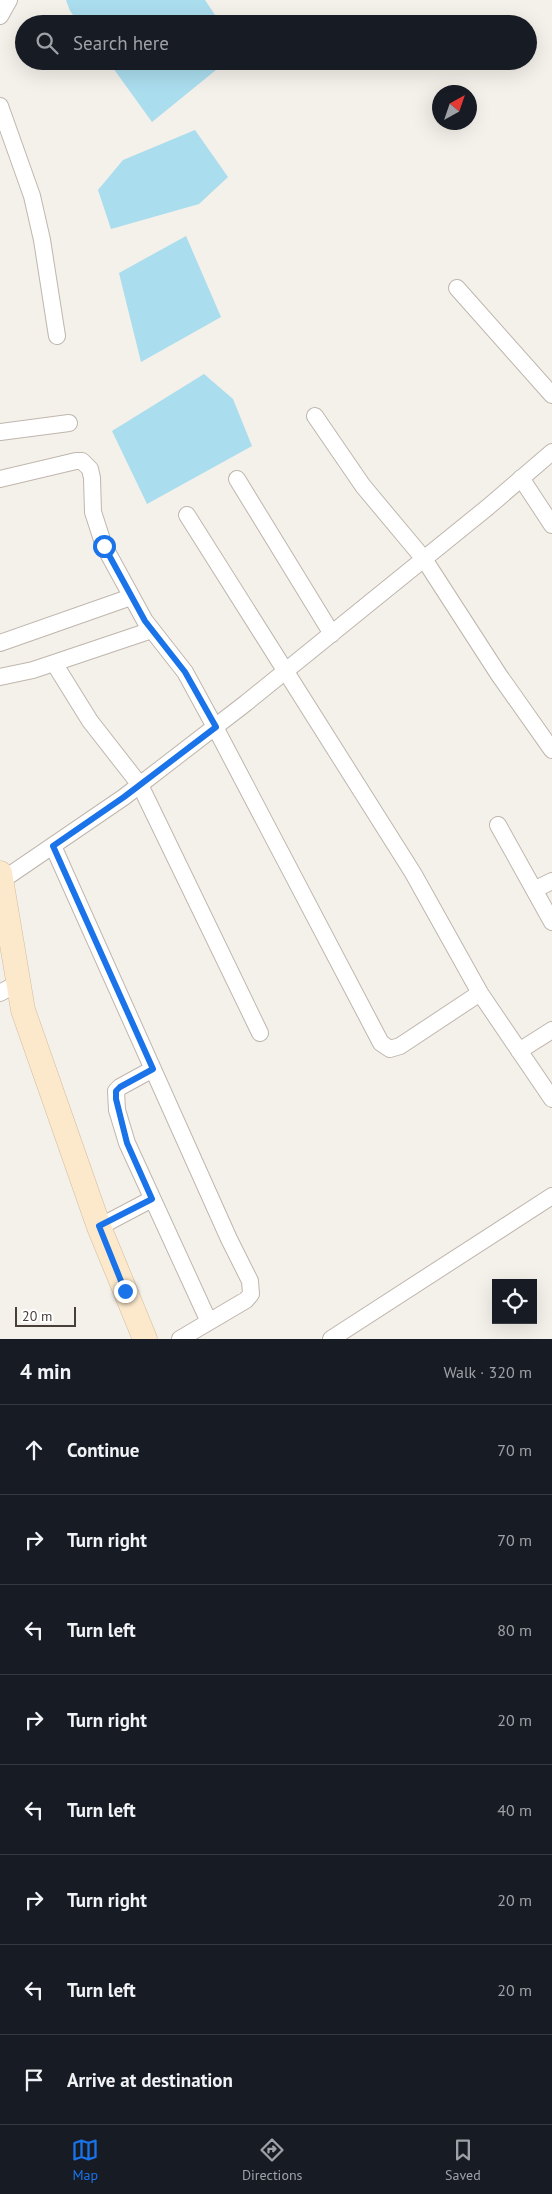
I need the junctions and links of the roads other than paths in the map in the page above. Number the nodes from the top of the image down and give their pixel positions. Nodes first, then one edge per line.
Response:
1 (9, 0) edge
2 (0, 16) edge
3 (0, 106) edge
4 (457, 288) dead end
5 (57, 336) dead end
6 (552, 395) edge
7 (315, 416) dead end
8 (69, 423) dead end
9 (0, 432) edge
10 (552, 452) edge
11 (521, 478) junction
12 (0, 479) edge
13 (237, 480) dead end
14 (187, 515) dead end
15 (552, 525) edge
16 (424, 559) junction
17 (131, 597) junction
18 (152, 630) junction
19 (332, 634) junction
20 (0, 643) edge
21 (54, 663) junction
22 (286, 671) junction
23 (0, 677) edge
24 (216, 727) junction
25 (552, 750) edge
26 (140, 785) junction
27 (498, 825) dead end
28 (53, 846) junction
29 (0, 877) edge
30 (552, 881) edge
31 (534, 890) junction
32 (552, 922) edge
33 (9, 988) edge
34 (480, 993) junction
35 (552, 1030) edge
36 (260, 1033) dead end
37 (518, 1051) junction
38 (153, 1069) junction
39 (552, 1099) edge
40 (552, 1196) edge
41 (152, 1199) junction
42 (99, 1226) junction
43 (209, 1322) junction
44 (144, 1339) edge
45 (180, 1339) edge
46 (331, 1339) edge

1 - 2 street
3 - 5 street
4 - 6 street
7 - 16 street
8 - 9 street
10 - 11 street
11 - 15 street
11 - 16 street
12 - 17 street
13 - 19 street
14 - 22 street
16 - 19 street
16 - 25 street
17 - 18 street
17 - 20 street
18 - 21 street
18 - 24 street
19 - 22 street
21 - 23 street
21 - 26 street
22 - 24 street
22 - 34 street
24 - 26 street
24 - 34 street
26 - 28 street
26 - 36 street
27 - 31 street
28 - 29 street
28 - 38 street
29 - 33 street
30 - 31 street
31 - 32 street
33 - 42 street
34 - 37 street
35 - 37 street
37 - 39 street
38 - 41 street
38 - 43 street
40 - 46 street
41 - 42 street
41 - 43 street
42 - 44 street
43 - 45 street

